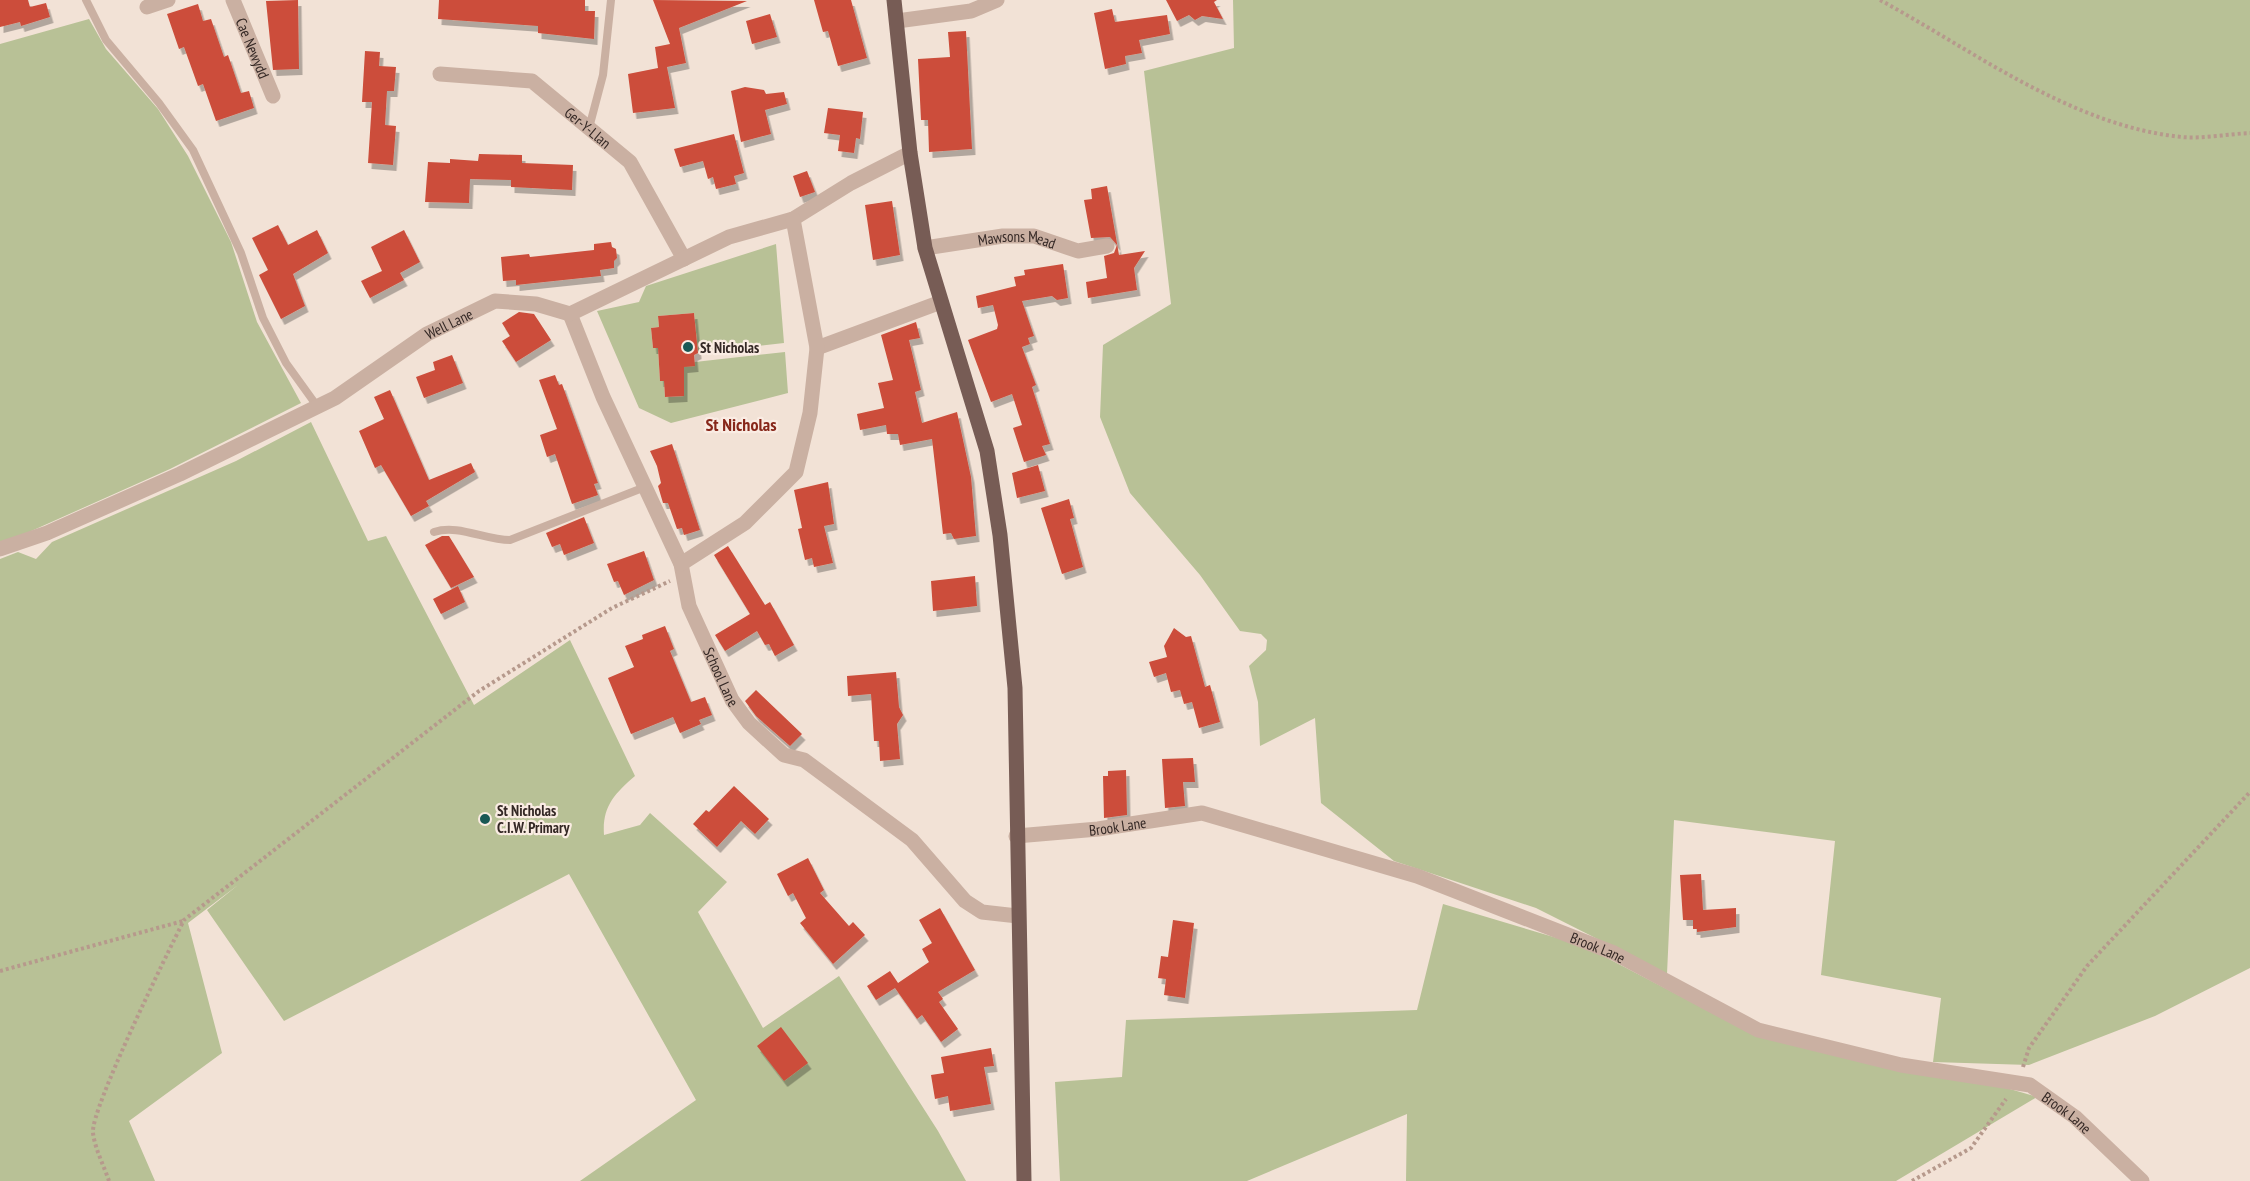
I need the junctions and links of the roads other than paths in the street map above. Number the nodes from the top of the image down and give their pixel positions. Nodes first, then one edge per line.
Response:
1 (86, 0) edge
2 (168, 0) edge
3 (232, 0) edge
4 (611, 0) edge
5 (894, 0) edge
6 (997, 0) edge
7 (147, 7) dead end
8 (897, 21) junction
9 (440, 74) dead end
10 (273, 96) dead end
11 (589, 128) junction
12 (910, 153) junction
13 (793, 219) junction
14 (1107, 246) dead end
15 (926, 248) junction
16 (684, 259) junction
17 (941, 302) junction
18 (570, 314) junction
19 (817, 348) junction
20 (317, 406) junction
21 (646, 486) junction
22 (434, 532) dead end
23 (0, 549) edge
24 (683, 569) junction
25 (1016, 836) junction
26 (1018, 916) junction
27 (1024, 1181) edge
28 (2142, 1181) edge

1 - 20 lane
2 - 7 street
3 - 10 street, Cae Newydd
4 - 11 lane
5 - 8 main road
6 - 8 street
8 - 12 main road
9 - 11 street, Ger-Y-Llan
11 - 16 street, Ger-Y-Llan
12 - 13 street
12 - 15 main road
13 - 16 street
13 - 19 street
14 - 15 street, Mawsons Mead
15 - 17 main road
16 - 18 street
17 - 19 street
17 - 25 main road
18 - 20 street, Well Lane
18 - 21 street, School Lane
19 - 24 street
20 - 23 street, Well Lane
21 - 22 lane
21 - 24 street, School Lane
24 - 26 street, School Lane
25 - 26 main road
25 - 28 street, Brook Lane
26 - 27 main road

